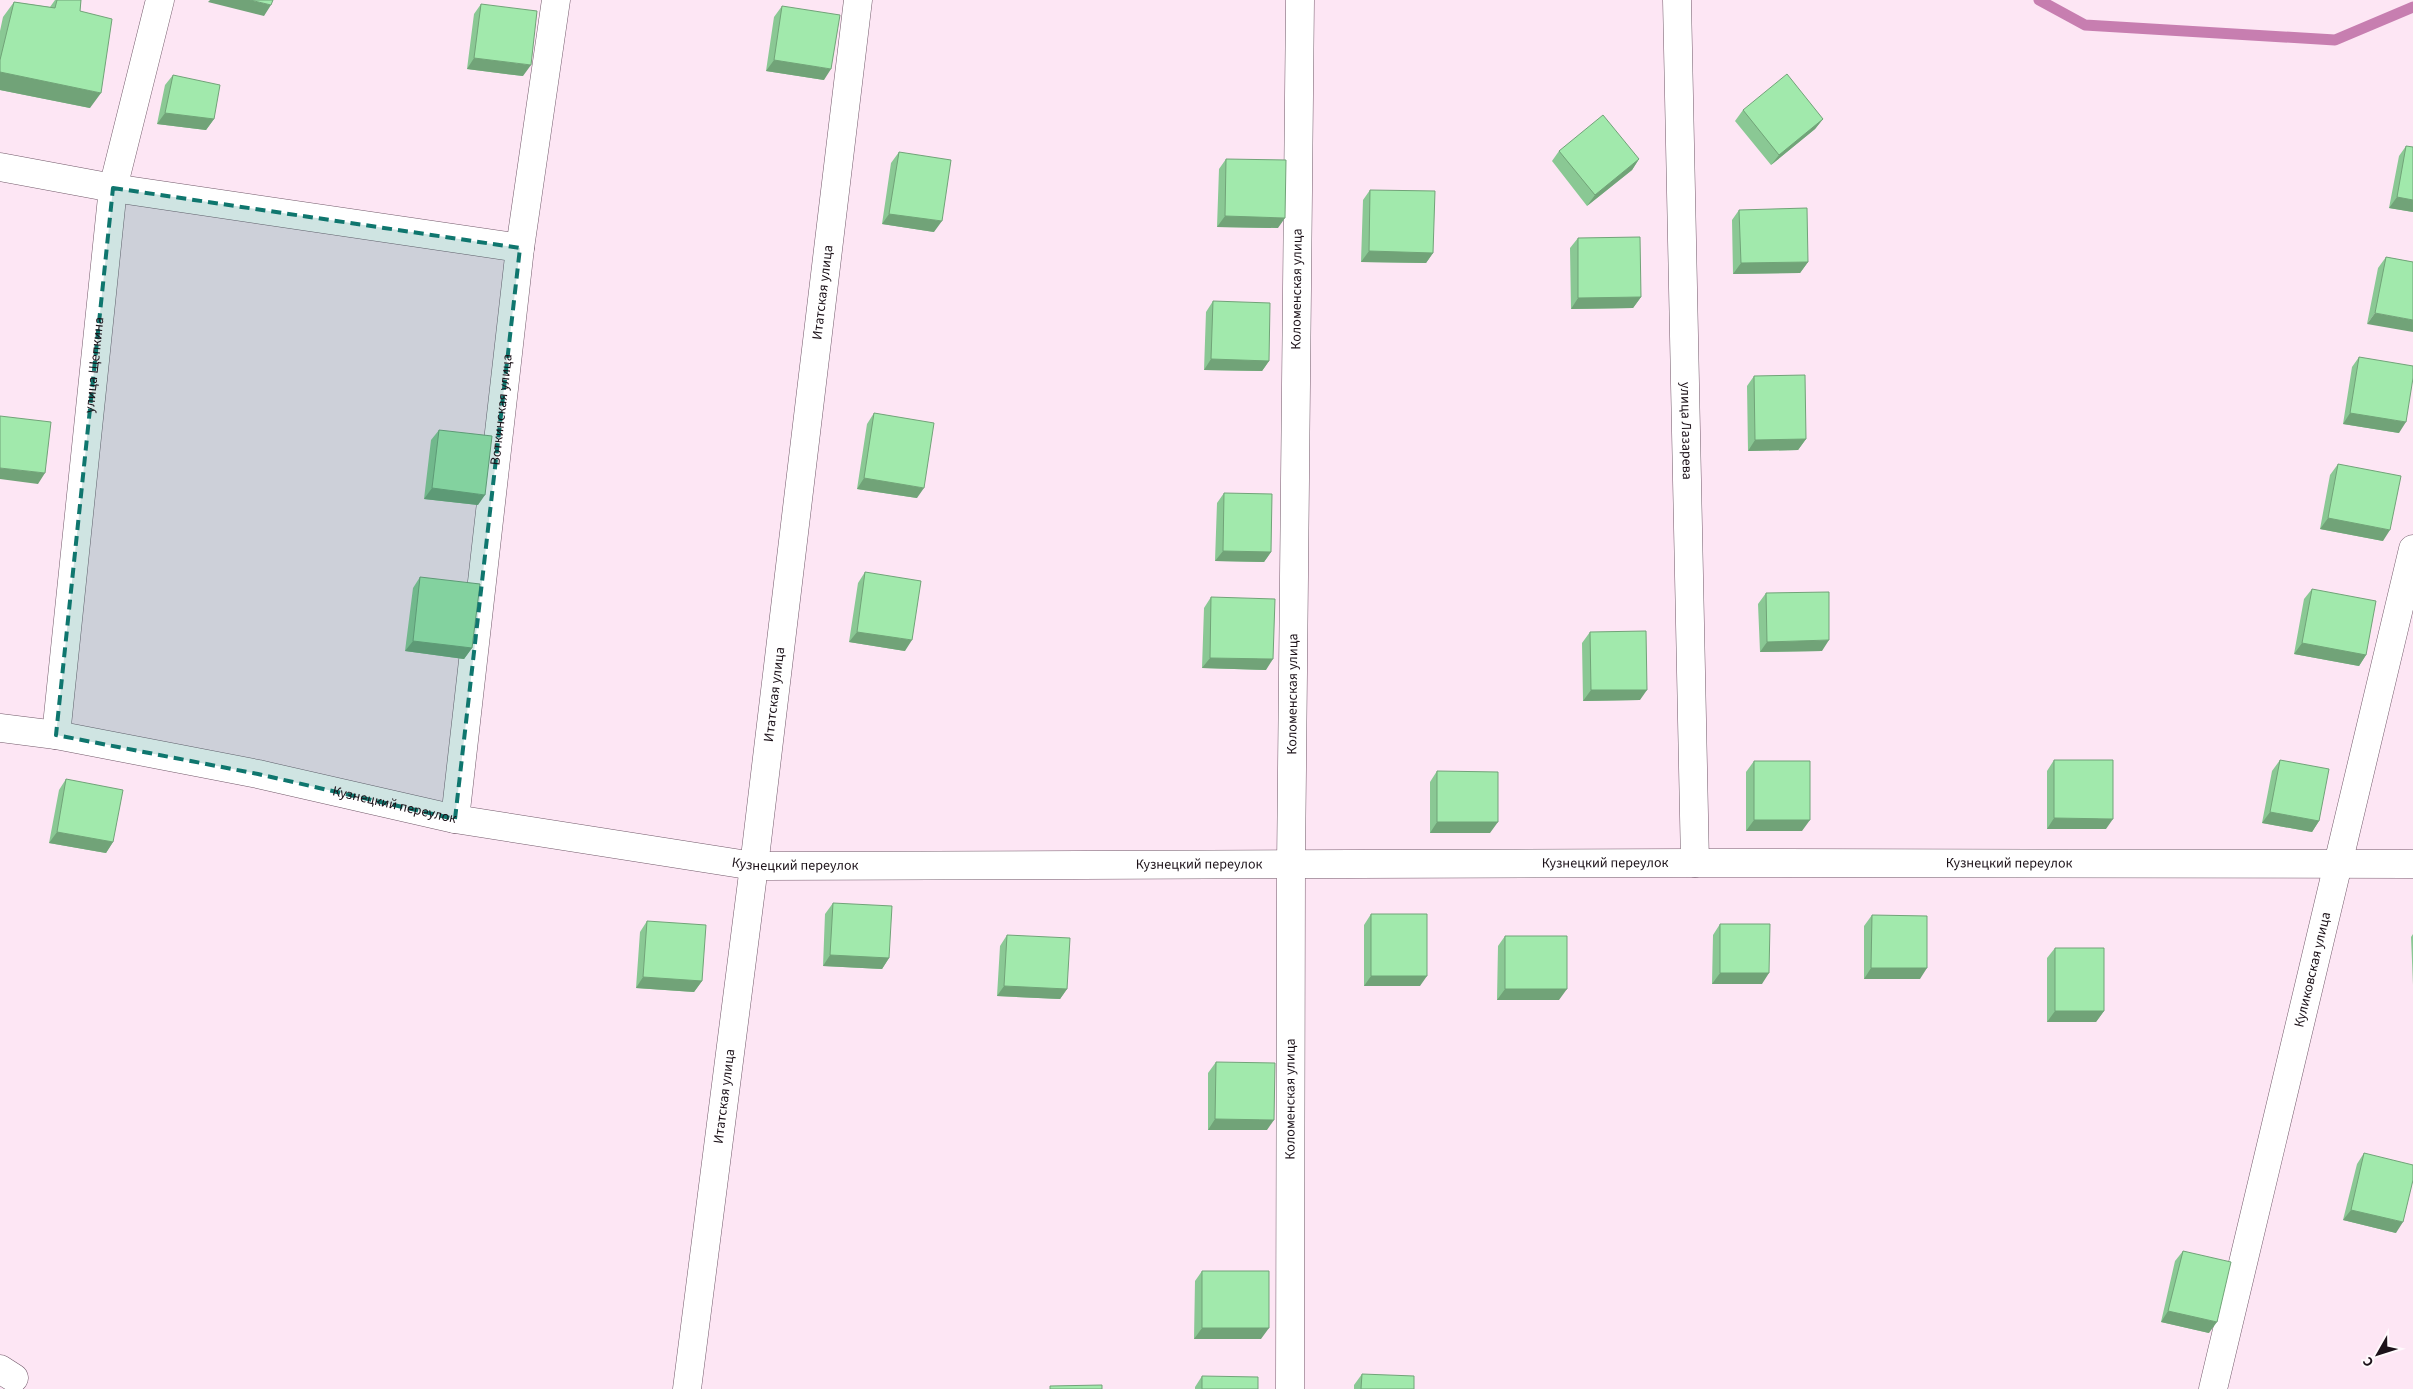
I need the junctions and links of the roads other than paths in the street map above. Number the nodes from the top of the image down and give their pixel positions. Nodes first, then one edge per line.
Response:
1 (160, 0) edge
2 (556, 0) edge
3 (858, 0) edge
4 (1300, 0) edge
5 (1677, 0) edge
6 (0, 168) edge
7 (113, 188) junction
8 (520, 248) junction
9 (2413, 549) edge
10 (0, 728) edge
11 (56, 735) junction
12 (455, 820) junction
13 (1695, 863) junction
14 (2413, 864) edge
15 (1291, 865) junction
16 (2340, 865) junction
17 (754, 866) junction
18 (687, 1389) edge
19 (1290, 1389) edge
20 (2213, 1389) edge

1 - 7 street, улица Щепкина
2 - 8 street, Воткинская улица
3 - 17 street, Итатская улица
4 - 15 street, Коломенская улица
5 - 13 street, улица Лазарева
6 - 7 street
7 - 8 street
7 - 11 street, улица Щепкина
8 - 12 street, Воткинская улица
9 - 16 street, Куликовская улица
10 - 11 street, Кузнецкий переулок
11 - 12 street, Кузнецкий переулок
12 - 17 street, Кузнецкий переулок
13 - 15 street, Кузнецкий переулок
13 - 16 street, Кузнецкий переулок
14 - 16 street, Кузнецкий переулок
15 - 17 street, Кузнецкий переулок
15 - 19 street, Коломенская улица
16 - 20 street, Куликовская улица
17 - 18 street, Итатская улица

